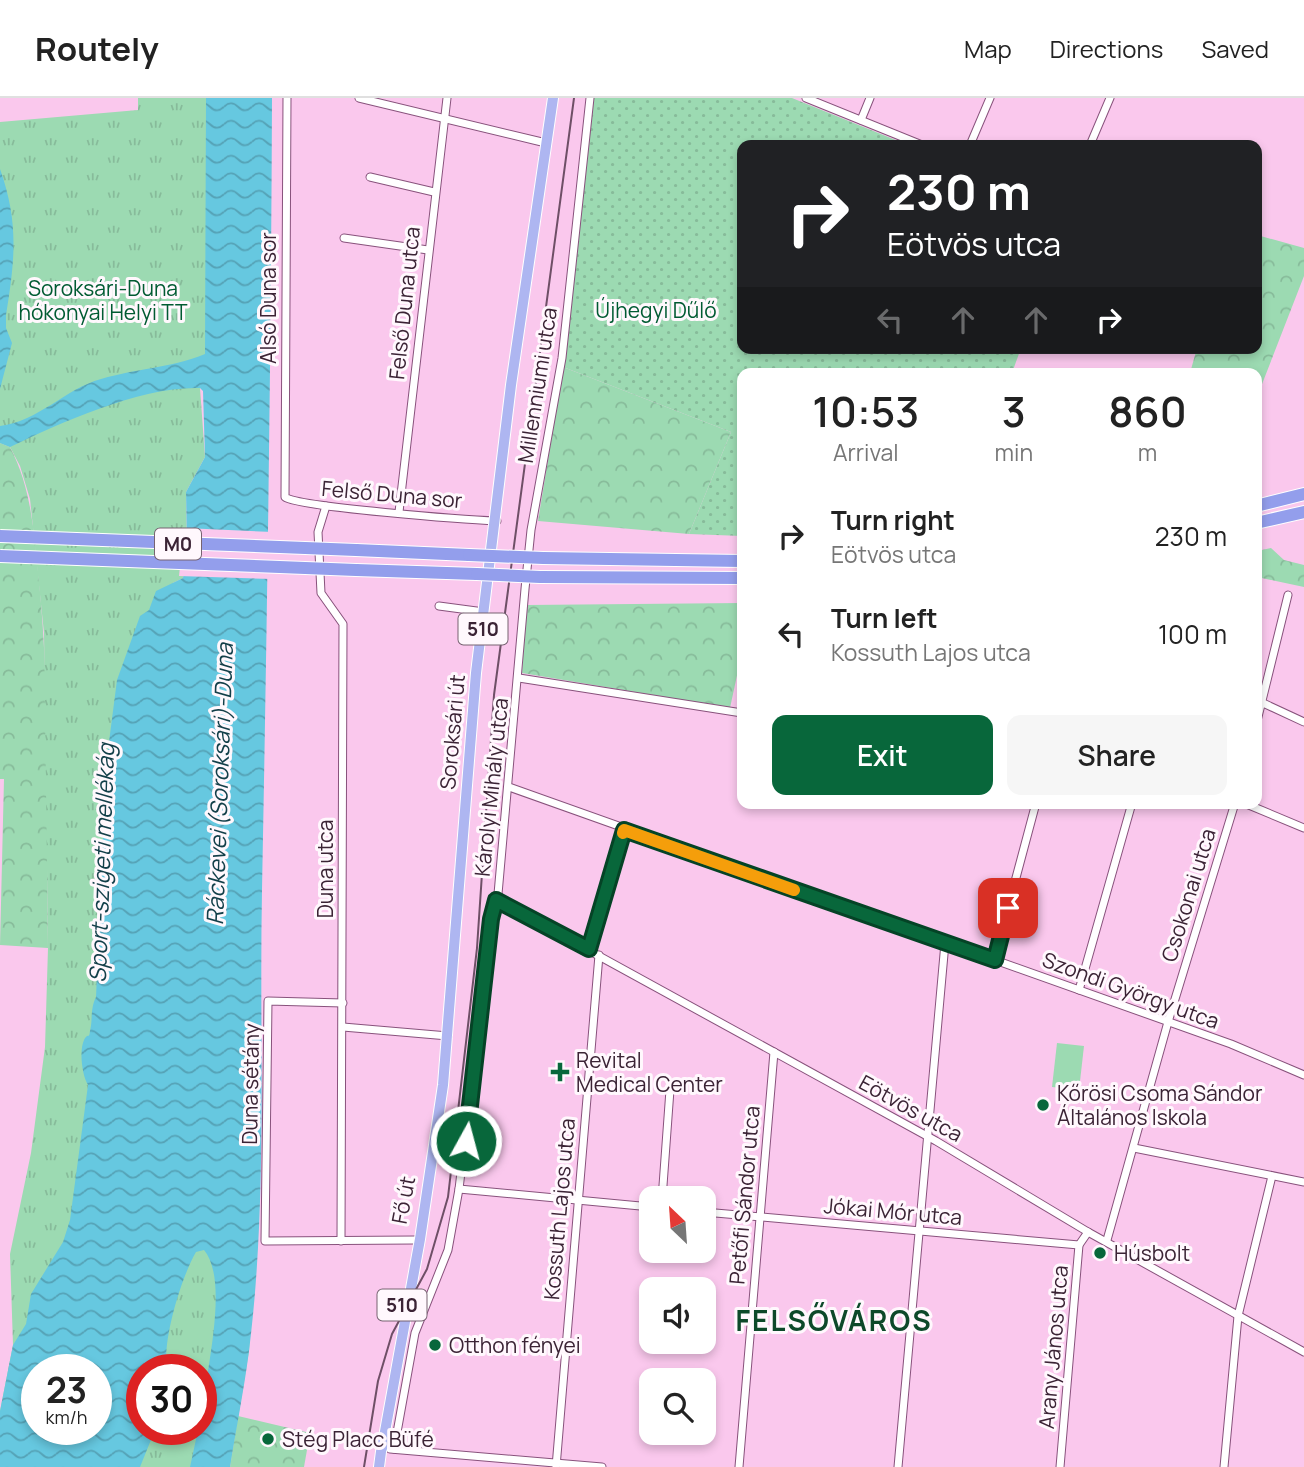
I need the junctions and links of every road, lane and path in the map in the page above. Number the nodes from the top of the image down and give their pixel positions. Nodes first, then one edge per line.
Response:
1 (286, 98) edge
2 (359, 98) edge
3 (447, 98) edge
4 (553, 98) edge
5 (590, 98) edge
6 (806, 98) edge
7 (870, 98) edge
8 (990, 98) edge
9 (1110, 98) edge
10 (443, 119) junction
11 (860, 120) junction
12 (910, 140) edge
13 (972, 140) edge
14 (1092, 140) edge
15 (547, 143) junction
16 (370, 177) dead end
17 (434, 192) junction
18 (344, 238) dead end
19 (428, 250) junction
20 (1304, 494) edge
21 (285, 497) joint
22 (1262, 504) edge
23 (326, 506) junction
24 (399, 512) junction
25 (1304, 512) edge
26 (497, 521) junction
27 (1262, 522) edge
28 (0, 536) edge
29 (0, 556) edge
30 (737, 561) edge
31 (737, 578) edge
32 (1288, 595) dead end
33 (439, 606) dead end
34 (485, 612) junction
35 (519, 678) junction
36 (1263, 703) junction
37 (1262, 706) edge
38 (737, 712) edge
39 (1304, 722) edge
40 (509, 787) junction
41 (1034, 809) edge
42 (1130, 809) edge
43 (1232, 809) edge
44 (1258, 809) edge
45 (1304, 828) edge
46 (624, 830) junction
47 (496, 900) junction
48 (945, 943) junction
49 (589, 949) junction
50 (599, 955) junction
51 (995, 960) junction
52 (1079, 990) junction
53 (342, 1003) junction
54 (1168, 1022) junction
55 (343, 1027) junction
56 (449, 1036) junction
57 (774, 1052) junction
58 (1304, 1075) edge
59 (670, 1090) dead end
60 (927, 1136) junction
61 (1134, 1148) junction
62 (431, 1162) junction
63 (1272, 1176) junction
64 (1304, 1182) edge
65 (663, 1186) edge
66 (459, 1189) junction
67 (577, 1200) junction
68 (639, 1206) edge
69 (716, 1213) edge
70 (759, 1217) junction
71 (919, 1231) junction
72 (1088, 1232) junction
73 (415, 1240) junction
74 (1107, 1240) junction
75 (341, 1241) junction
76 (1079, 1245) junction
77 (1238, 1315) junction
78 (1304, 1352) edge
79 (388, 1449) junction
80 (556, 1465) edge
81 (379, 1467) edge
82 (601, 1467) edge
83 (739, 1467) edge
84 (898, 1467) edge
85 (1060, 1467) edge
86 (1224, 1467) edge

1 - 21 street, Alsó Duna sor
2 - 10 street
3 - 10 street, Felső Duna utca
4 - 15 main road, Soroksári út / 510
5 - 35 street, Millenniumi utca
6 - 11 street
7 - 11 street
8 - 13 street
9 - 14 street
10 - 15 street
10 - 17 street, Felső Duna utca
11 - 12 street
15 - 26 main road, Soroksári út / 510
16 - 17 street
17 - 19 street, Felső Duna utca
18 - 19 street
19 - 24 street, Felső Duna utca
20 - 22 highway
21 - 23 street, Felső Duna sor
23 - 24 street, Felső Duna sor
23 - 53 street, Duna utca
24 - 26 street, Felső Duna sor
25 - 27 highway
26 - 34 main road, Soroksári út / 510
28 - 30 highway, M0, bridge
29 - 31 highway, M0, bridge
32 - 36 street
33 - 34 street
34 - 56 main road, Soroksári út / 510
35 - 38 street
35 - 40 street, Károlyi Mihály utca
36 - 37 street
36 - 39 street
40 - 46 street, Szondi György utca
40 - 47 street, Károlyi Mihály utca
41 - 51 street
42 - 52 street
43 - 54 street, Csokonai utca
44 - 45 street
46 - 48 street, Szondi György utca
46 - 49 street
47 - 49 street, Eötvös utca
47 - 66 street, Fő út
48 - 51 street, Szondi György utca
48 - 60 street
49 - 50 street, Eötvös utca
50 - 57 street, Eötvös utca
50 - 67 street, Kossuth Lajos utca
51 - 52 street, Szondi György utca
52 - 54 street, Szondi György utca
53 - 55 street, Duna utca
53 - 75 street, Duna sétány
54 - 58 street, Szondi György utca
54 - 61 street, Csokonai utca
55 - 56 street
55 - 75 street, Duna utca
56 - 62 main road, Soroksári út / 510
57 - 60 street, Eötvös utca
57 - 70 street, Petőfi Sándor utca
59 - 65 street
60 - 71 street
60 - 72 street, Eötvös utca
61 - 63 street
61 - 74 street, Csokonai utca
62 - 73 main road, Fő út / 510
62 - 79 main road, Fő út / 510
63 - 64 street
63 - 77 street
66 - 67 street
66 - 79 street, Fő út
67 - 68 street
67 - 80 street, Kossuth Lajos utca
69 - 70 street, Jókai Mór utca
70 - 71 street, Jókai Mór utca
70 - 83 street, Petőfi Sándor utca
71 - 76 street, Jókai Mór utca
71 - 84 street
72 - 74 street, Eötvös utca
72 - 76 street, Arany János utca
73 - 75 street
73 - 79 main road, Fő út / 510
74 - 77 street, Eötvös utca
76 - 85 street, Arany János utca
77 - 78 street, Eötvös utca
77 - 86 street
79 - 80 street
79 - 81 main road, Fő út / 510
80 - 82 street

